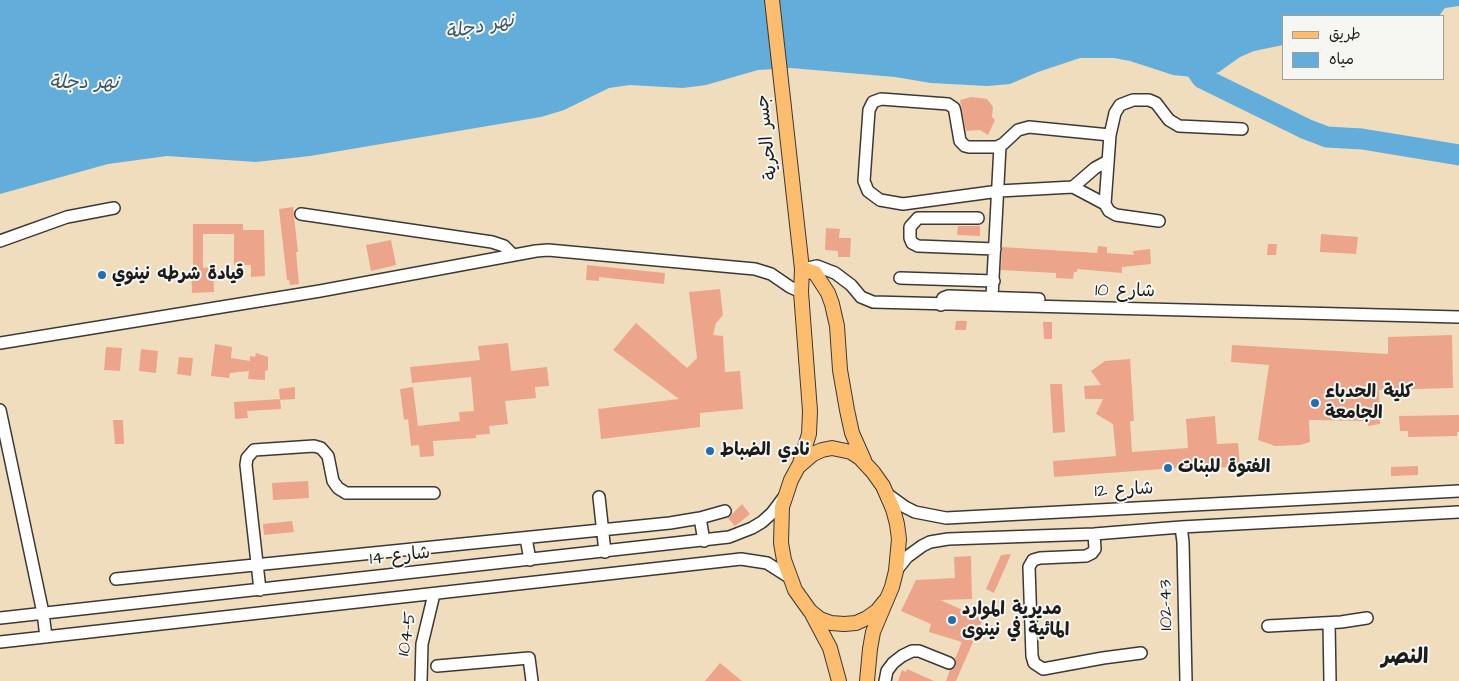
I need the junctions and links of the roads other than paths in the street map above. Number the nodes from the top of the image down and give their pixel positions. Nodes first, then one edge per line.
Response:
1 (772, 0) edge
2 (1242, 129) dead end
3 (1110, 135) junction
4 (1000, 146) junction
5 (1108, 161) junction
6 (1073, 187) junction
7 (999, 191) junction
8 (1105, 204) junction
9 (114, 208) dead end
10 (301, 214) dead end
11 (978, 218) dead end
12 (1159, 221) dead end
13 (0, 241) edge
14 (995, 249) junction
15 (512, 254) junction
16 (802, 269) junction
17 (900, 278) dead end
18 (994, 281) junction
19 (801, 292) junction
20 (992, 297) junction
21 (1039, 298) dead end
22 (941, 305) junction
23 (1459, 318) edge
24 (0, 343) edge
25 (0, 410) edge
26 (867, 465) junction
27 (798, 467) junction
28 (1459, 491) edge
29 (434, 493) dead end
30 (786, 493) junction
31 (887, 494) junction
32 (599, 497) dead end
33 (1327, 499) junction
34 (726, 511) dead end
35 (1459, 512) edge
36 (700, 518) junction
37 (1329, 519) junction
38 (1181, 527) junction
39 (602, 529) junction
40 (1094, 534) junction
41 (526, 538) junction
42 (704, 541) junction
43 (605, 552) junction
44 (530, 560) junction
45 (257, 566) junction
46 (896, 571) junction
47 (789, 577) junction
48 (116, 579) dead end
49 (260, 590) junction
50 (434, 594) junction
51 (885, 601) junction
52 (810, 611) junction
53 (43, 613) junction
54 (0, 618) edge
55 (1367, 618) dead end
56 (1328, 623) junction
57 (1268, 626) dead end
58 (46, 637) junction
59 (0, 642) edge
60 (1141, 653) dead end
61 (949, 663) dead end
62 (437, 666) dead end
63 (421, 681) edge
64 (532, 681) edge
65 (839, 681) edge
66 (867, 681) edge
67 (885, 681) edge
68 (1186, 681) edge
69 (1330, 681) edge

1 - 16 main road, جسر الحرية
2 - 3 street
3 - 4 street
3 - 5 street
4 - 7 street
4 - 7 street
5 - 6 street
5 - 8 street
6 - 7 street
6 - 8 street
7 - 14 street
8 - 12 street
9 - 13 street
10 - 15 street
11 - 14 street
14 - 18 street
15 - 19 street
15 - 24 street
16 - 19 main road, جسر الحرية
16 - 22 street, شارع 10
16 - 26 main road
17 - 18 street
18 - 20 street
19 - 27 main road, جسر الحرية
20 - 21 street
20 - 22 street
22 - 23 street, شارع 10
25 - 53 street
26 - 27 main road
26 - 31 main road
27 - 30 main road
28 - 33 street, شارع 12
29 - 45 street
30 - 42 street, شارع 14
30 - 47 main road
31 - 33 street, شارع 12
31 - 46 main road
32 - 39 street
33 - 37 street
34 - 36 street
35 - 37 street
36 - 39 street
36 - 42 street
37 - 38 street
38 - 40 street
38 - 68 street, 102-43
39 - 41 street
39 - 43 street
40 - 46 street
40 - 60 street
41 - 44 street
41 - 45 street
42 - 43 street, شارع 14
43 - 44 street, شارع 14
44 - 49 street, شارع 14
45 - 48 street
45 - 49 street
46 - 51 main road
47 - 50 street
47 - 52 main road
49 - 53 street, شارع 14
50 - 58 street
50 - 63 street, 104-5
51 - 52 main road
51 - 66 main road
52 - 65 main road
53 - 54 street, شارع 14
53 - 58 street
55 - 56 street
56 - 57 street
56 - 69 street
58 - 59 street
61 - 67 street
62 - 64 street

